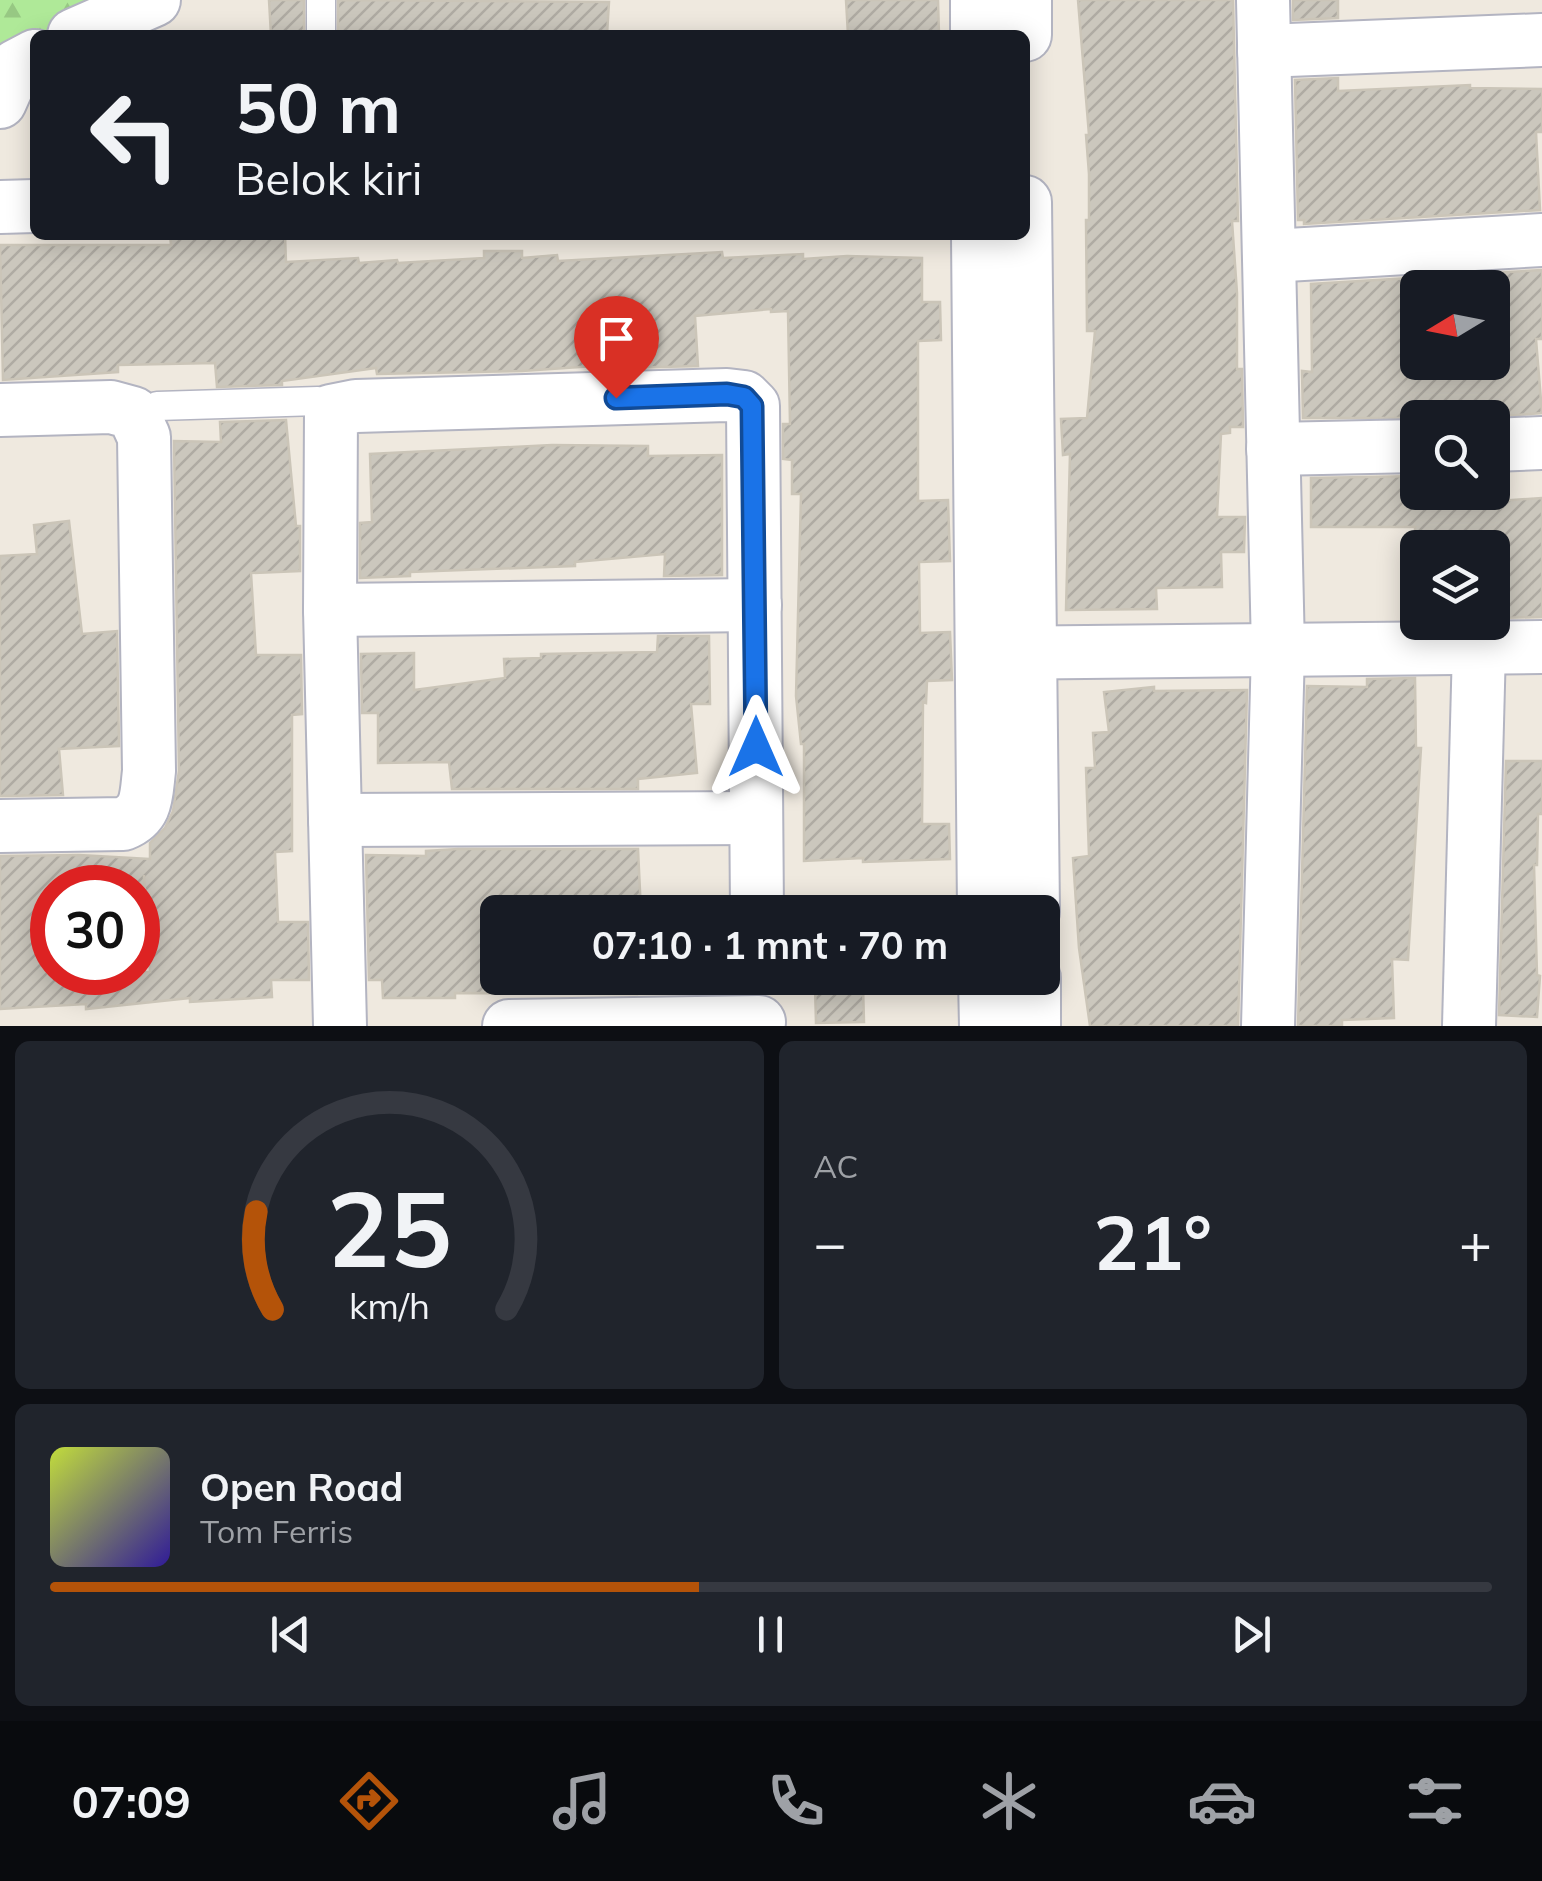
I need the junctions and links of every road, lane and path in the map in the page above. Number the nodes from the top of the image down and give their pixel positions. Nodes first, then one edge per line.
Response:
1 (154, 0) edge
2 (320, 0) edge
3 (977, 0) edge
4 (1024, 0) edge
5 (1263, 25) edge
6 (85, 30) edge
7 (320, 30) edge
8 (977, 30) edge
9 (1024, 30) edge
10 (1542, 40) edge
11 (30, 59) edge
12 (0, 102) edge
13 (30, 206) edge
14 (0, 207) edge
15 (978, 240) edge
16 (1023, 240) edge
17 (1542, 240) edge
18 (1269, 256) junction
19 (0, 390) edge
20 (0, 410) edge
21 (332, 411) junction
22 (136, 420) junction
23 (1510, 444) edge
24 (1542, 444) edge
25 (1400, 446) edge
26 (1273, 449) junction
27 (755, 604) junction
28 (330, 610) junction
29 (1479, 648) junction
30 (1542, 648) edge
31 (1278, 649) junction
32 (1006, 653) junction
33 (756, 818) junction
34 (335, 820) junction
35 (0, 826) edge
36 (757, 895) edge
37 (985, 895) edge
38 (1031, 895) edge
39 (985, 995) edge
40 (1034, 995) edge
41 (759, 1009) edge
42 (340, 1026) edge
43 (509, 1026) edge
44 (986, 1026) edge
45 (1034, 1026) edge
46 (1268, 1026) edge
47 (1469, 1026) edge

1 - 6 street
2 - 7 lane
3 - 8 street
4 - 9 street
5 - 10 street
5 - 18 street
11 - 12 street
13 - 14 street
15 - 32 street
16 - 32 street
17 - 18 street
18 - 26 street
19 - 20 street
20 - 22 street
21 - 22 lane
21 - 27 street
21 - 28 street
22 - 35 street
23 - 24 street
25 - 26 street
26 - 31 street
27 - 28 street
27 - 33 street
28 - 34 street
29 - 30 street
29 - 31 street
29 - 47 street
31 - 32 street
31 - 46 street
32 - 37 street
32 - 38 street
33 - 34 street
33 - 36 street
34 - 42 street
39 - 44 street
40 - 45 street
41 - 43 street

